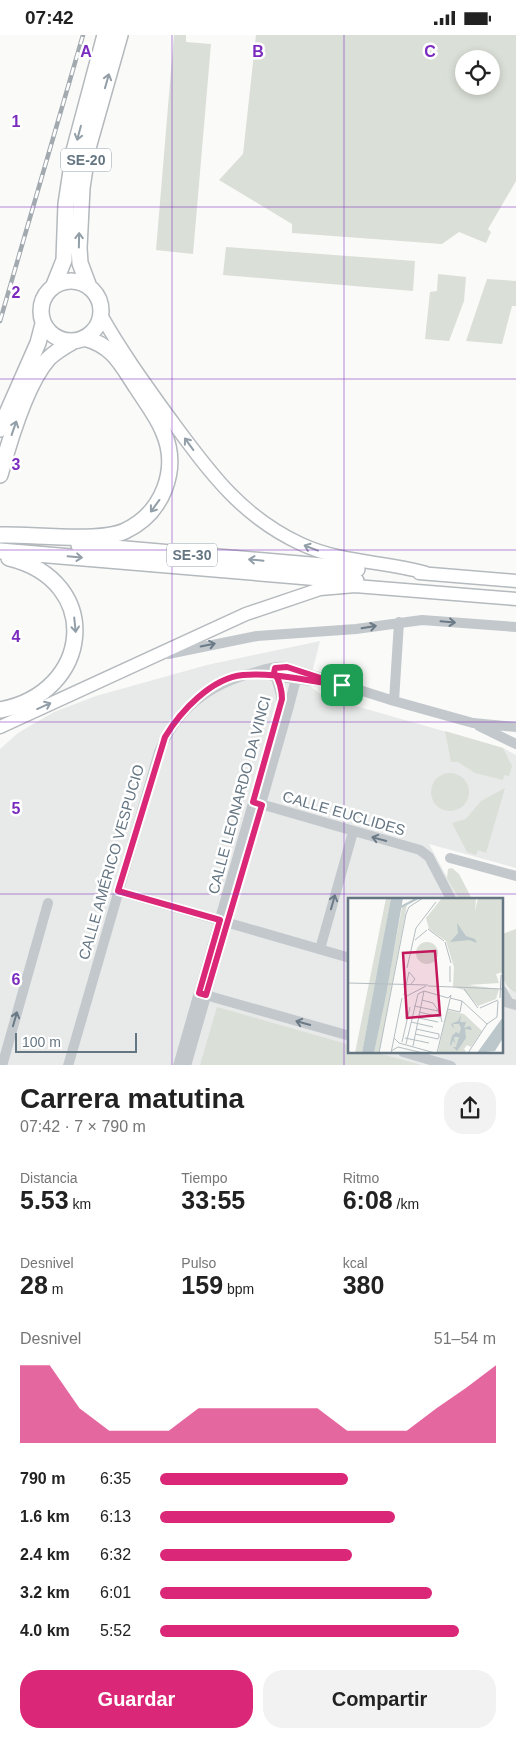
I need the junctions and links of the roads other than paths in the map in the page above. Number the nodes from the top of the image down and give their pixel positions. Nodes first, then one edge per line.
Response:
1 (105, 35) edge
2 (120, 35) edge
3 (54, 285) junction
4 (90, 287) junction
5 (101, 315) junction
6 (44, 324) junction
7 (79, 339) junction
8 (0, 429) edge
9 (0, 475) edge
10 (0, 536) edge
11 (27, 547) junction
12 (0, 551) edge
13 (0, 556) edge
14 (356, 575) junction
15 (516, 581) edge
16 (516, 593) edge
17 (516, 599) edge
18 (399, 622) junction
19 (516, 627) edge
20 (144, 660) junction
21 (285, 673) junction
22 (342, 685) junction
23 (394, 701) junction
24 (0, 710) edge
25 (473, 723) junction
26 (0, 727) edge
27 (516, 727) edge
28 (516, 735) edge
29 (516, 744) edge
30 (258, 803) junction
31 (353, 832) junction
32 (450, 859) dead end
33 (516, 876) edge
34 (118, 891) junction
35 (451, 898) edge
36 (48, 903) dead end
37 (224, 921) junction
38 (320, 949) junction
39 (348, 957) edge
40 (203, 994) junction
41 (348, 1035) edge
42 (407, 1053) edge
43 (2, 1065) edge
44 (68, 1065) edge
45 (178, 1065) edge
46 (186, 1065) edge
47 (450, 1065) edge

1 -> 3 highway, SE-20
4 -> 2 highway, SE-20
3 - 4 highway
3 - 6 highway, SE-20
4 - 5 highway, SE-20
5 - 7 highway
14 -> 5 main road
6 - 7 highway
6 - 8 highway, SE-20
9 -> 7 highway
7 -> 11 highway
10 - 11 highway
11 - 12 highway, SE-30
11 - 13 highway
11 - 14 highway, SE-30
11 -> 24 highway
14 - 15 main road
14 - 16 main road
14 - 17 main road
14 - 20 main road
18 -> 19 street
20 -> 18 street
18 - 23 street
26 -> 20 main road
21 - 22 street, CALLE AMÉRICO VESPUCIO
21 - 22 street, CALLE AMÉRICO VESPUCIO
21 - 30 street, CALLE LEONARDO DA VINCI
21 - 30 street, CALLE LEONARDO DA VINCI
21 - 34 street, CALLE AMÉRICO VESPUCIO
22 - 23 street, CALLE AMÉRICO VESPUCIO
23 - 25 street, CALLE AMÉRICO VESPUCIO
25 - 27 street, CALLE AMÉRICO VESPUCIO
25 - 28 street
25 - 29 street, CALLE AMÉRICO VESPUCIO
30 - 31 street, CALLE EUCLIDES
30 - 37 street, CALLE LEONARDO DA VINCI
35 -> 31 street, CALLE EUCLIDES
38 -> 31 street
32 - 33 street
34 - 37 street
34 - 44 street, CALLE AMÉRICO VESPUCIO
43 -> 36 street
37 - 38 street
37 - 40 street, CALLE LEONARDO DA VINCI
38 - 39 street
41 -> 40 street
40 - 45 street, CALLE LEONARDO DA VINCI
40 - 46 street, CALLE LEONARDO DA VINCI
42 - 47 street

